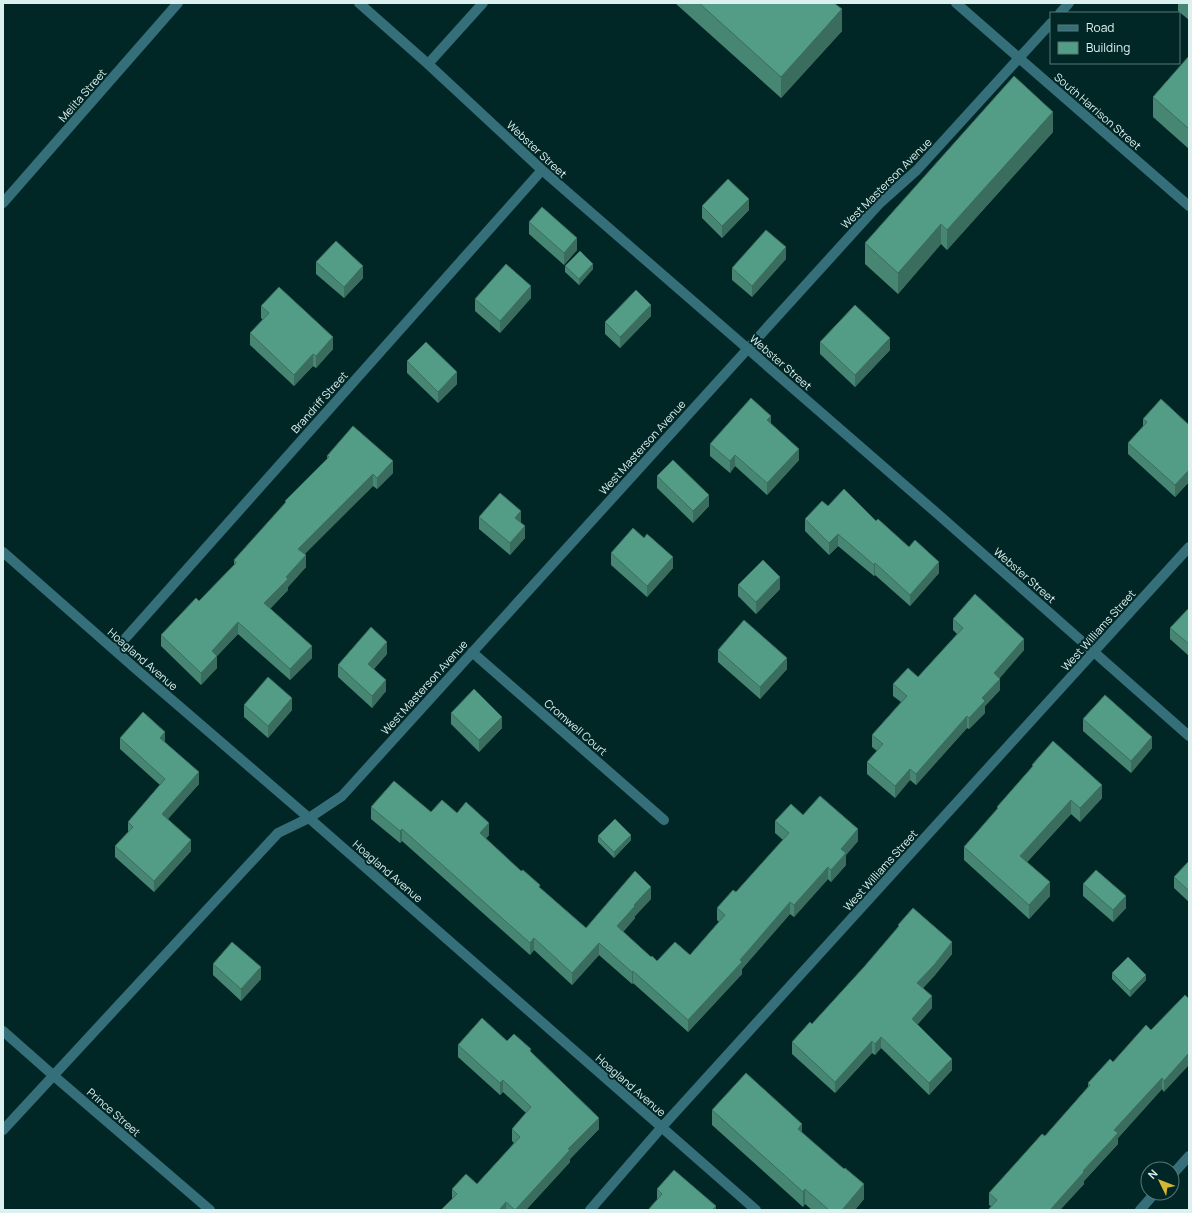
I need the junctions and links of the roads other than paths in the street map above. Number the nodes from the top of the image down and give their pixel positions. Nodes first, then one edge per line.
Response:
1 (178, 3) edge
2 (359, 3) edge
3 (483, 3) edge
4 (956, 3) edge
5 (1069, 3) edge
6 (1061, 12) edge
7 (1050, 24) edge
8 (1019, 59) junction
9 (428, 64) junction
10 (542, 170) junction
11 (3, 203) edge
12 (1189, 206) edge
13 (747, 349) junction
14 (1189, 547) edge
15 (3, 552) edge
16 (115, 650) junction
17 (472, 652) junction
18 (1095, 652) junction
19 (1189, 736) edge
20 (310, 818) junction
21 (664, 820) dead end
22 (3, 1031) edge
23 (54, 1076) junction
24 (661, 1128) junction
25 (3, 1130) edge
26 (1189, 1156) edge
27 (1180, 1166) edge
28 (1148, 1201) edge
29 (210, 1210) edge
30 (590, 1210) edge
31 (756, 1210) edge
32 (1140, 1210) edge

1 - 11 street, Melita Street
2 - 9 street, Webster Street
3 - 9 street
4 - 8 street, South Harrison Street
5 - 6 street
7 - 8 street, West Masterson Avenue
8 - 12 street, South Harrison Street
8 - 13 street, West Masterson Avenue
9 - 10 street, Webster Street
10 - 13 street, Webster Street
10 - 16 street, Brandriff Street
13 - 17 street, West Masterson Avenue
13 - 18 street, Webster Street
14 - 18 street, West Williams Street
15 - 16 street, Hoagland Avenue
16 - 20 street, Hoagland Avenue
17 - 20 street, West Masterson Avenue
17 - 21 street, Cromwell Court
18 - 19 street, Webster Street
18 - 24 street, West Williams Street
20 - 23 street, West Masterson Avenue
20 - 24 street, Hoagland Avenue
22 - 23 street, Prince Street
23 - 25 street
23 - 29 street, Prince Street
24 - 30 street, West Williams Street
24 - 31 street, Hoagland Avenue
26 - 27 street
28 - 32 street

